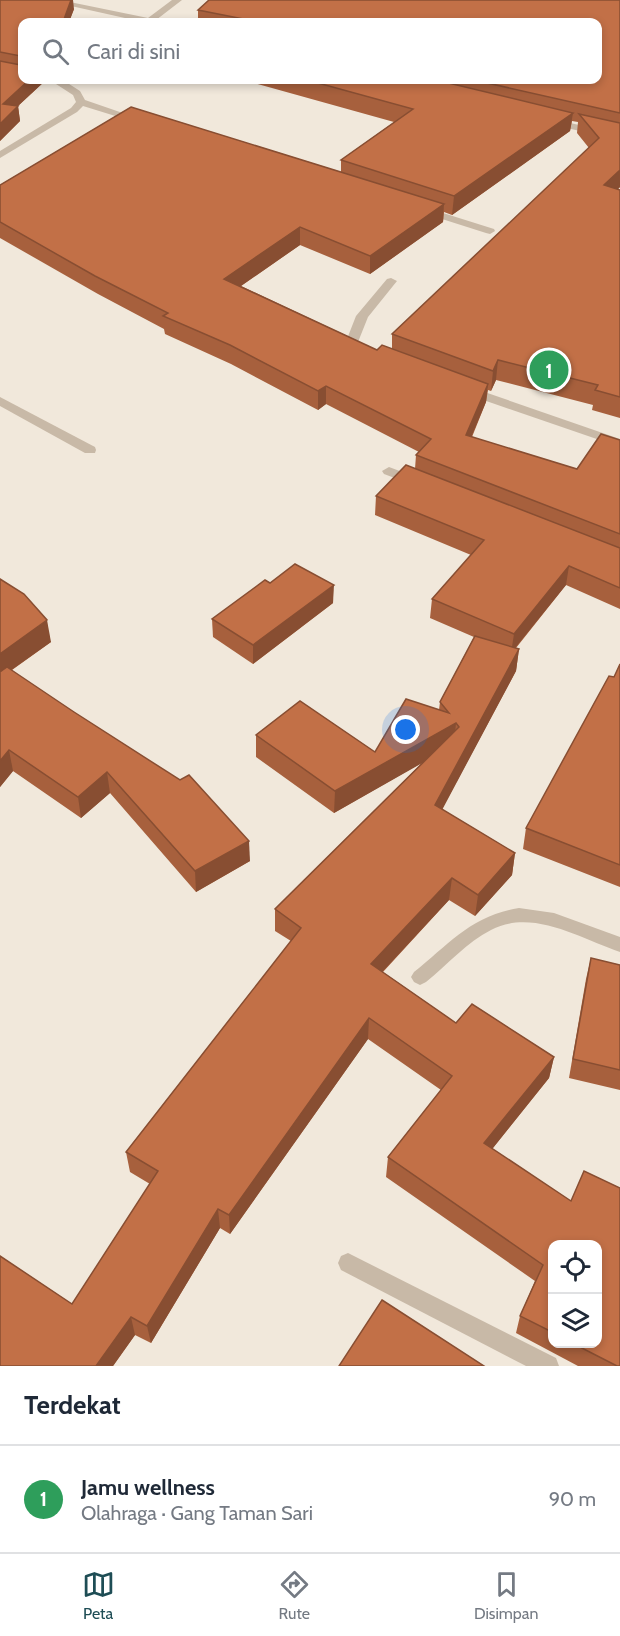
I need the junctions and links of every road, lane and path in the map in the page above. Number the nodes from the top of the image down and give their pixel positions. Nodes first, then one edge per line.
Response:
1 (48, 0) edge
2 (178, 0) edge
3 (131, 18) edge
4 (155, 18) edge
5 (66, 84) edge
6 (81, 102) junction
7 (540, 119) edge
8 (149, 123) edge
9 (620, 136) edge
10 (0, 155) edge
11 (410, 206) edge
12 (490, 231) dead end
13 (391, 281) dead end
14 (371, 353) edge
15 (458, 387) edge
16 (0, 401) edge
17 (620, 443) edge
18 (90, 450) dead end
19 (389, 471) dead end
20 (433, 488) edge
21 (620, 945) edge
22 (420, 977) dead end
23 (348, 1263) dead end
24 (548, 1366) edge

1 - 3 street
2 - 4 street
5 - 6 street
6 - 8 street
6 - 10 street
7 - 9 street
11 - 12 street
13 - 14 street
15 - 17 street
16 - 18 street
19 - 20 street
21 - 22 street
23 - 24 street

